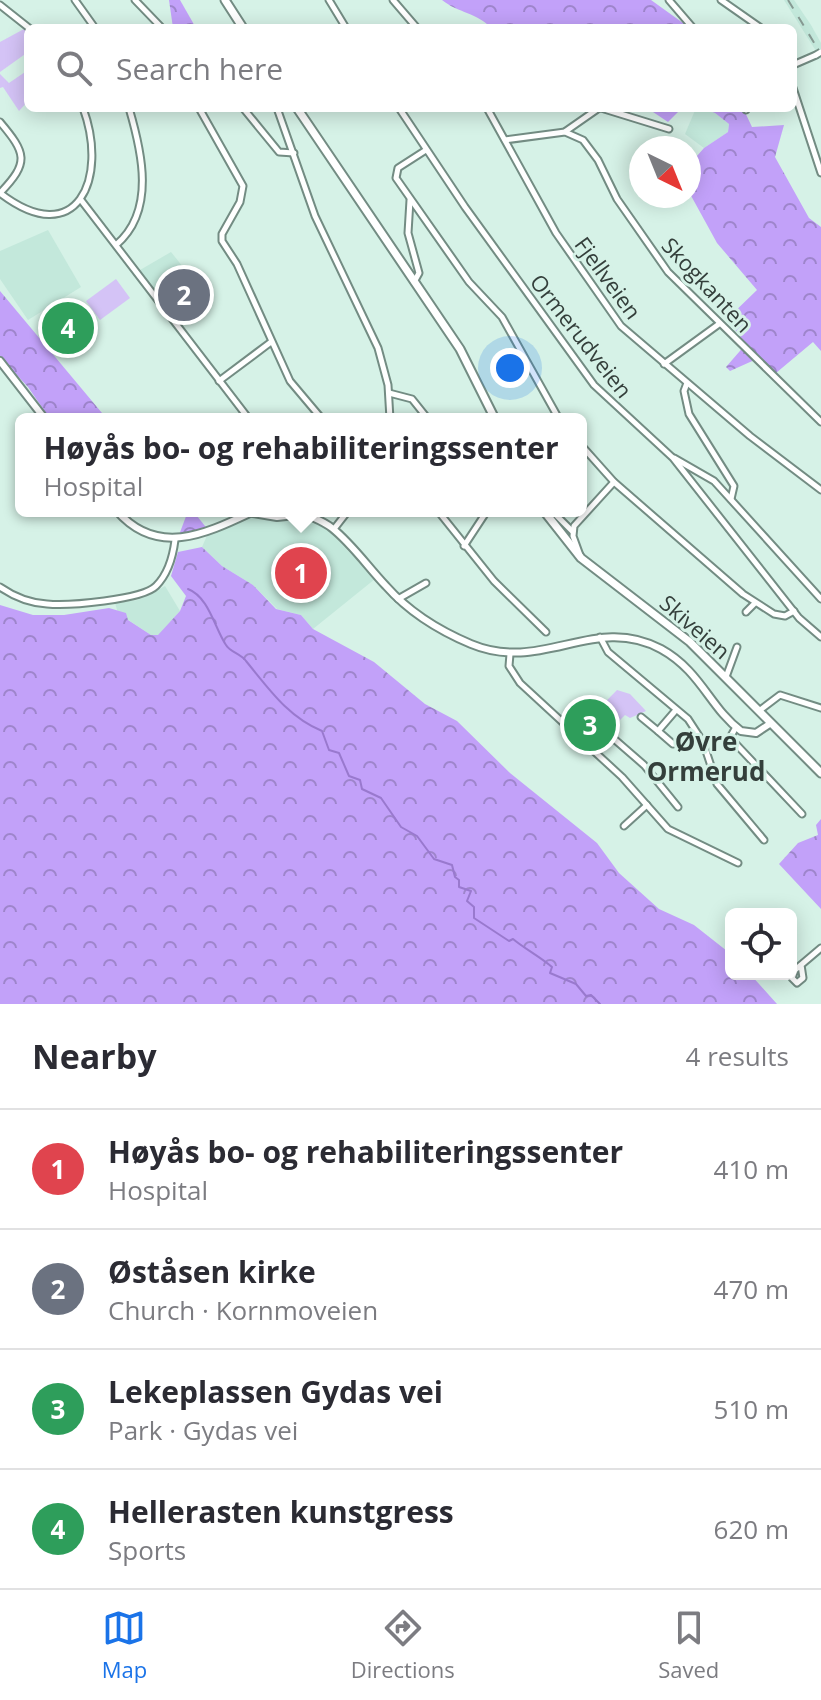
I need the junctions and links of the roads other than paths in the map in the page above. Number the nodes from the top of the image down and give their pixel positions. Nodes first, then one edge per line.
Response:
1 (75, 0) edge
2 (135, 0) edge
3 (225, 0) edge
4 (329, 0) edge
5 (393, 0) edge
6 (669, 0) edge
7 (721, 0) edge
8 (0, 5) edge
9 (24, 24) edge
10 (92, 24) edge
11 (158, 24) edge
12 (240, 24) edge
13 (344, 24) edge
14 (414, 24) edge
15 (690, 24) edge
16 (755, 24) edge
17 (818, 53) edge
18 (797, 63) edge
19 (797, 100) edge
20 (84, 112) edge
21 (130, 112) edge
22 (201, 112) edge
23 (246, 112) edge
24 (277, 112) edge
25 (300, 112) edge
26 (402, 112) edge
27 (489, 112) edge
28 (594, 112) edge
29 (613, 112) edge
30 (0, 122) edge
31 (669, 129) dead end
32 (565, 132) junction
33 (505, 140) junction
34 (426, 150) junction
35 (294, 153) junction
36 (821, 173) edge
37 (0, 193) edge
38 (81, 200) junction
39 (410, 200) junction
40 (116, 245) junction
41 (414, 282) junction
42 (719, 324) junction
43 (271, 342) junction
44 (0, 361) edge
45 (664, 364) junction
46 (219, 381) junction
47 (687, 383) junction
48 (389, 393) junction
49 (40, 413) edge
50 (244, 413) edge
51 (317, 413) edge
52 (390, 413) edge
53 (423, 413) edge
54 (492, 413) edge
55 (556, 413) edge
56 (821, 422) edge
57 (587, 452) edge
58 (673, 458) junction
59 (614, 482) junction
60 (821, 490) edge
61 (731, 499) junction
62 (587, 514) edge
63 (124, 517) edge
64 (241, 517) edge
65 (311, 517) edge
66 (343, 517) edge
67 (442, 517) edge
68 (483, 517) edge
69 (549, 517) edge
70 (558, 517) edge
71 (584, 517) edge
72 (334, 529) junction
73 (572, 531) junction
74 (175, 540) junction
75 (464, 546) junction
76 (581, 558) junction
77 (426, 583) dead end
78 (0, 587) edge
79 (398, 599) junction
80 (821, 599) edge
81 (755, 603) junction
82 (794, 611) junction
83 (746, 612) dead end
84 (546, 632) dead end
85 (600, 636) junction
86 (821, 637) edge
87 (737, 647) dead end
88 (510, 654) junction
89 (726, 677) junction
90 (821, 708) edge
91 (676, 710) junction
92 (759, 711) junction
93 (641, 717) dead end
94 (771, 723) junction
95 (736, 727) junction
96 (658, 731) junction
97 (606, 732) dead end
98 (673, 744) dead end
99 (821, 773) edge
100 (647, 805) junction
101 (678, 807) dead end
102 (802, 814) dead end
103 (624, 826) dead end
104 (764, 840) dead end
105 (738, 863) dead end
106 (821, 948) edge
107 (801, 965) dead end

1 - 10 street
2 - 11 street
3 - 12 main road
4 - 13 street
5 - 14 street
6 - 15 street
7 - 16 street
8 - 9 street
17 - 18 street
19 - 36 street
20 - 38 street
21 - 40 street
22 - 43 street
23 - 35 street
24 - 35 street
25 - 41 main road
26 - 34 street, Ormerudveien
27 - 33 street, Fjellveien
28 - 32 street
29 - 31 street
30 - 37 street
32 - 33 street
32 - 42 street, Skogkanten
33 - 45 street, Fjellveien
34 - 39 street
34 - 58 street, Ormerudveien
35 - 48 street
37 - 38 street
38 - 40 street
39 - 41 street
39 - 55 street
40 - 46 street
41 - 54 main road
42 - 45 street
42 - 56 street, Skogkanten
43 - 46 street
43 - 51 street
44 - 49 street
45 - 47 street, Fjellveien
46 - 50 street
47 - 60 street, Fjellveien
47 - 61 street
48 - 52 street
48 - 53 street
57 - 59 street
58 - 61 street
58 - 82 street, Ormerudveien
59 - 62 street
59 - 81 street
61 - 80 street
63 - 74 street
64 - 74 street
65 - 72 street
66 - 72 street
67 - 75 street
68 - 75 street
69 - 76 main road, Skiveien
70 - 73 street
71 - 73 street
72 - 79 street
73 - 76 street
74 - 78 street
75 - 84 street
76 - 89 main road, Skiveien
77 - 79 street
79 - 88 street
81 - 82 street
81 - 83 street
82 - 86 street, Ormerudveien
85 - 88 street
85 - 91 street
85 - 95 street
87 - 89 street
88 - 100 street
89 - 92 main road, Skiveien
90 - 92 street
91 - 96 street
91 - 104 street
92 - 94 main road, Skiveien
93 - 96 street
94 - 95 street
94 - 99 main road, Skiveien
95 - 102 street
96 - 98 street
97 - 101 street
100 - 103 street
100 - 105 street
106 - 107 street

